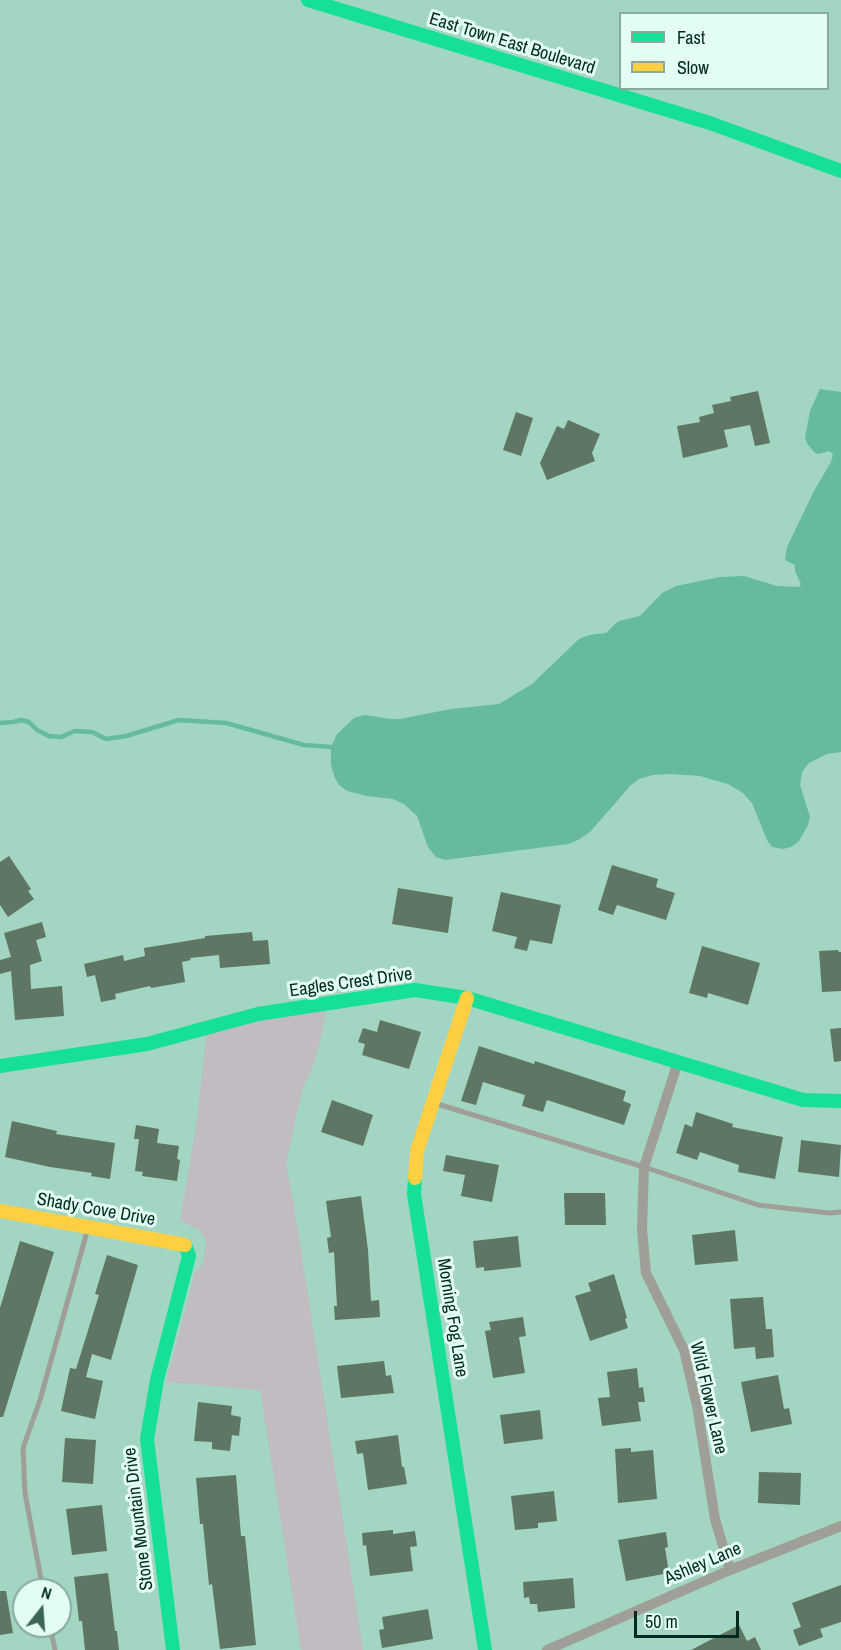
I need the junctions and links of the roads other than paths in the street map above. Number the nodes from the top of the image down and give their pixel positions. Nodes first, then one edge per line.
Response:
1 (308, 0) edge
2 (841, 171) edge
3 (467, 998) junction
4 (678, 1062) junction
5 (0, 1066) edge
6 (841, 1101) edge
7 (432, 1103) junction
8 (644, 1167) junction
9 (0, 1211) edge
10 (841, 1212) edge
11 (88, 1226) junction
12 (186, 1245) joint
13 (841, 1526) edge
14 (730, 1570) junction
15 (41, 1578) edge
16 (173, 1650) edge
17 (485, 1650) edge
18 (547, 1650) edge

1 - 2 street, East Town East Boulevard
3 - 4 street, Eagles Crest Drive
3 - 5 street, Eagles Crest Drive
3 - 7 street, Morning Fog Lane
4 - 6 street, Eagles Crest Drive
4 - 8 street, Wild Flower Lane
7 - 8 lane
7 - 17 street, Morning Fog Lane
8 - 10 lane
8 - 14 street, Wild Flower Lane
9 - 11 street, Shady Cove Drive
11 - 12 street, Shady Cove Drive
11 - 15 lane
12 - 16 street, Stone Mountain Drive
13 - 14 street, Ashley Lane
14 - 18 street, Ashley Lane

